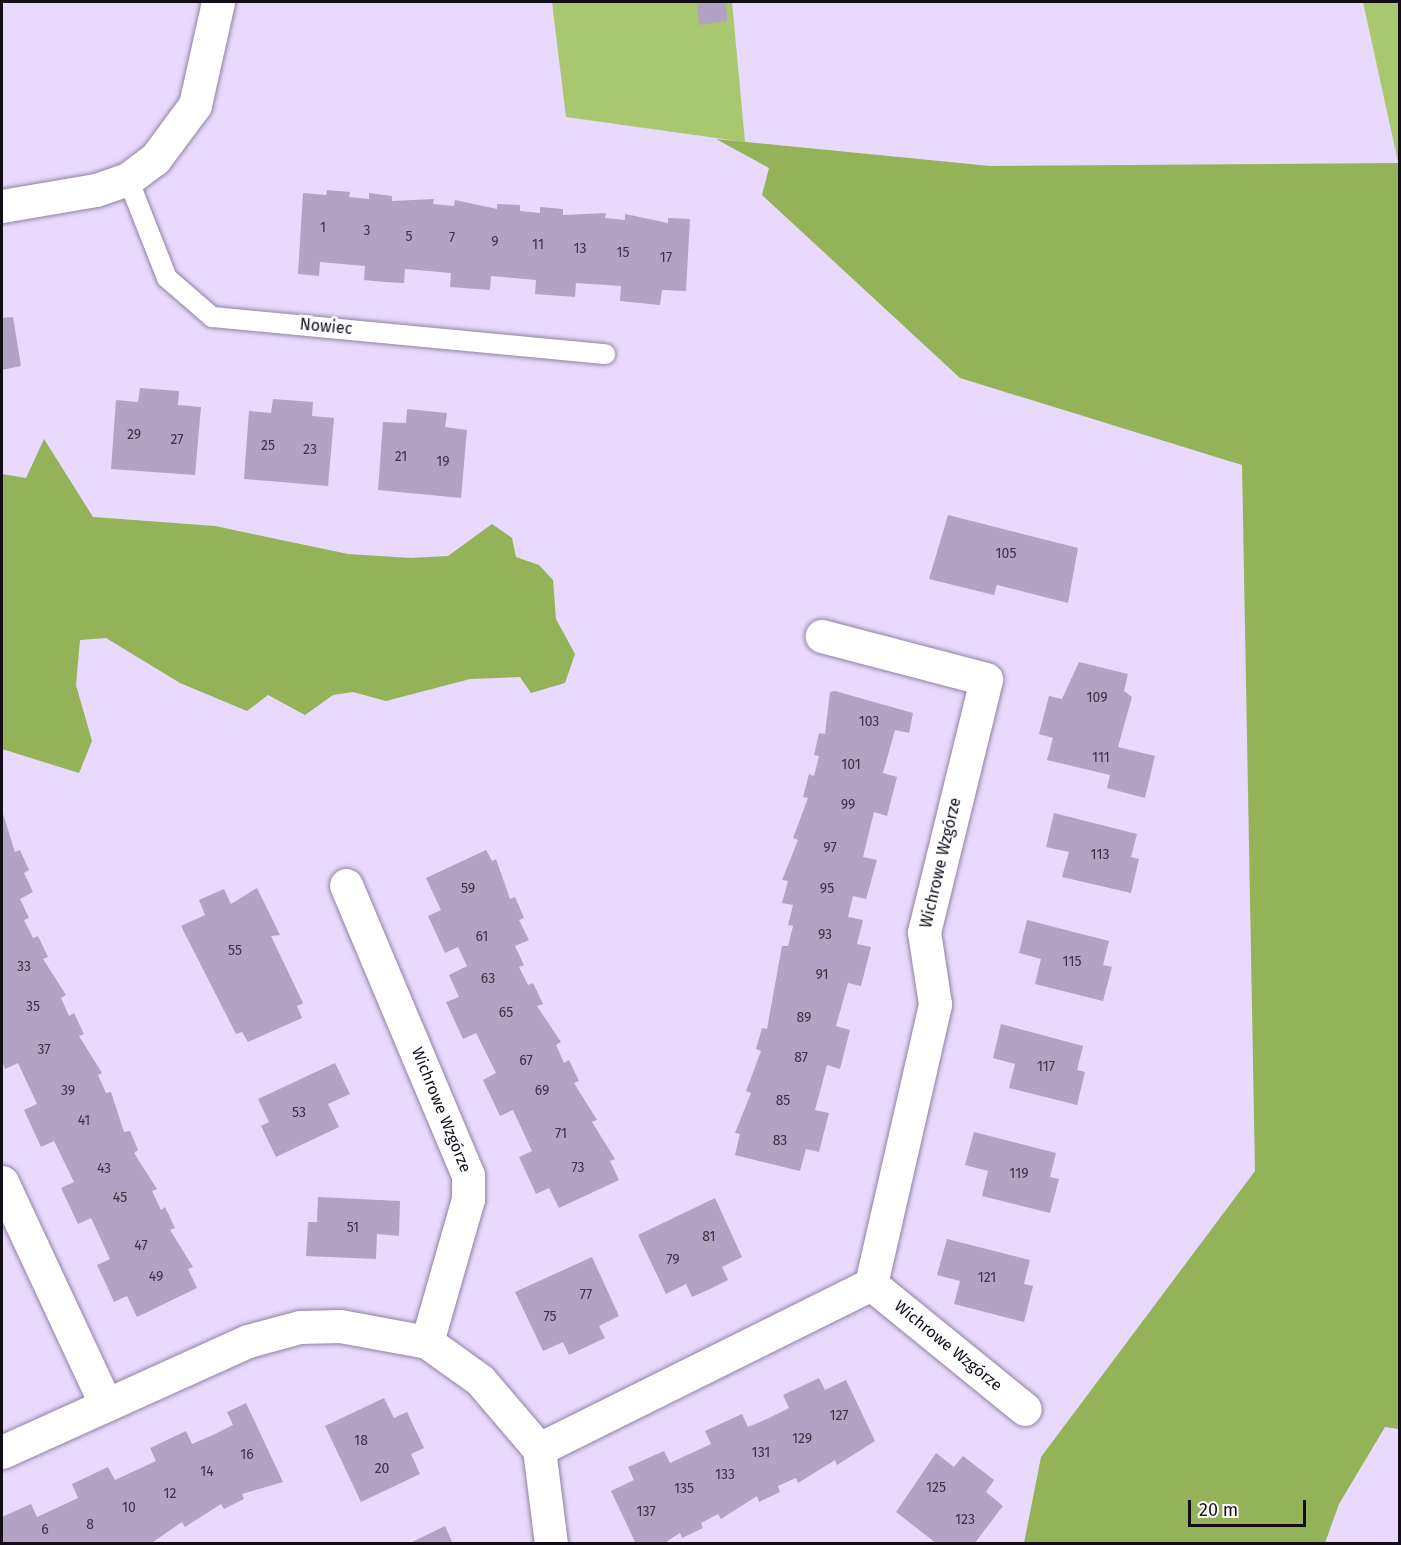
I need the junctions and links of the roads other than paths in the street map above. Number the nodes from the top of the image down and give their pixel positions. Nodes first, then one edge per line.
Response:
1 (218, 2) edge
2 (128, 179) junction
3 (2, 206) edge
4 (605, 354) dead end
5 (822, 636) dead end
6 (346, 885) dead end
7 (2, 1182) edge
8 (871, 1284) junction
9 (427, 1342) junction
10 (105, 1401) junction
11 (1025, 1409) dead end
12 (539, 1449) junction
13 (2, 1452) edge
14 (551, 1544) edge

1 - 2 street
2 - 3 street
2 - 4 lane, Nowiec
5 - 8 street, Wichrowe Wzgórze
6 - 9 street, Wichrowe Wzgórze
7 - 10 street
8 - 11 street, Wichrowe Wzgórze
8 - 12 street
9 - 10 street
9 - 12 street
10 - 13 street
12 - 14 street

